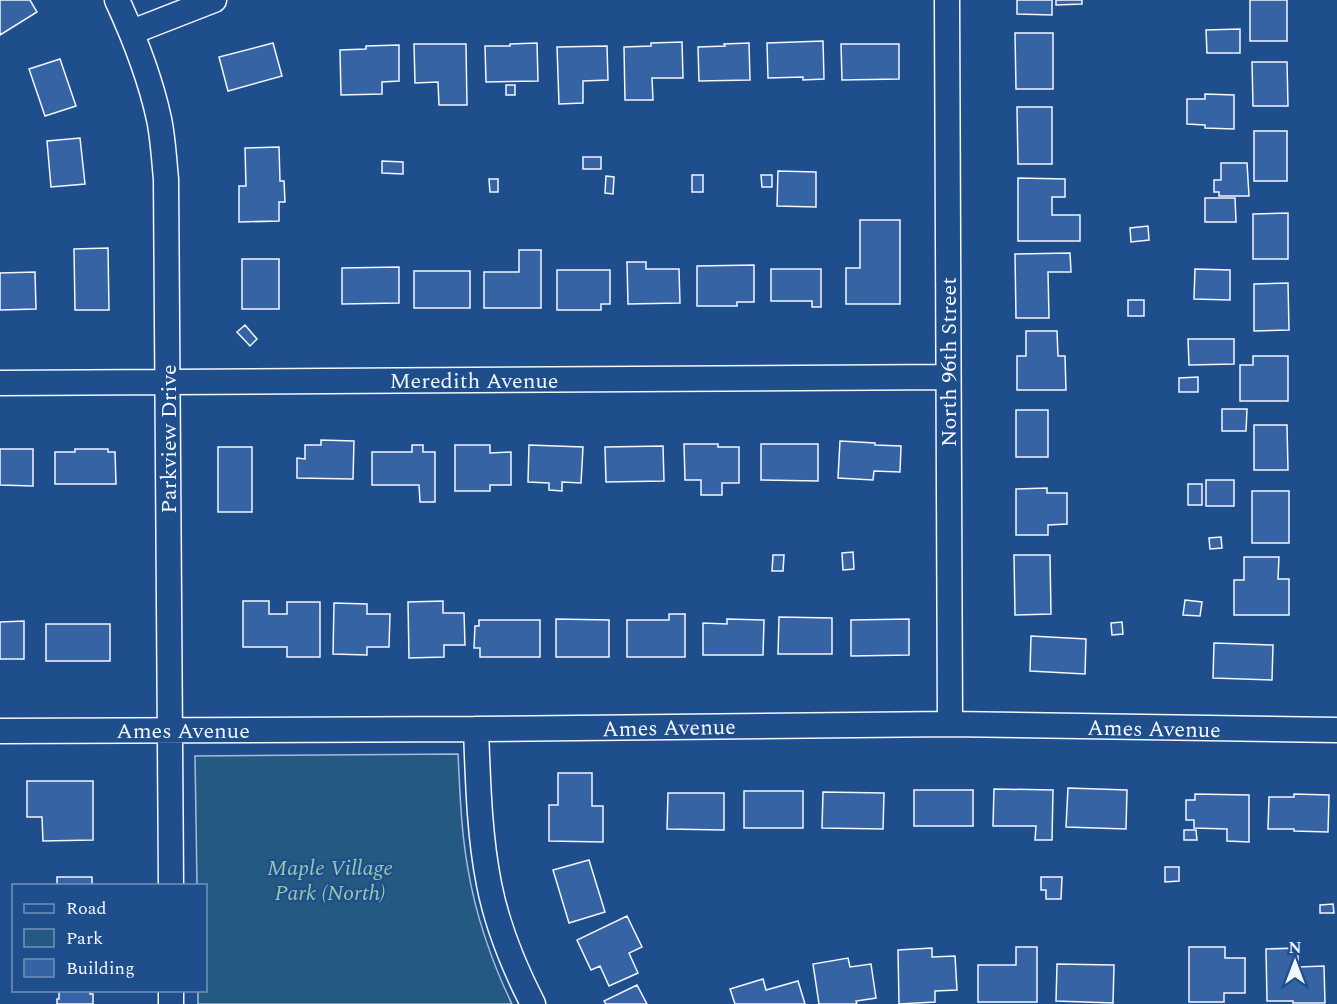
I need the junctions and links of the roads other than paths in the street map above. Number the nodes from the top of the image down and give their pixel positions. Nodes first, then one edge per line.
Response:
1 (117, 0) edge
2 (214, 0) edge
3 (947, 0) edge
4 (132, 32) junction
5 (948, 377) junction
6 (167, 382) junction
7 (0, 383) edge
8 (950, 724) junction
9 (476, 729) junction
10 (170, 730) junction
11 (1337, 730) edge
12 (0, 731) edge
13 (171, 884) edge
14 (533, 1004) edge

1 - 4 street, Parkview Drive
2 - 4 street
3 - 5 street, North 96th Street
4 - 6 street, Parkview Drive
5 - 6 street, Meredith Avenue
5 - 8 street, North 96th Street
6 - 7 street, Meredith Avenue
6 - 10 street, Parkview Drive
8 - 9 street, Ames Avenue
8 - 11 street, Ames Avenue
9 - 10 street, Ames Avenue
9 - 14 street
10 - 12 street, Ames Avenue
10 - 13 street, Parkview Drive

